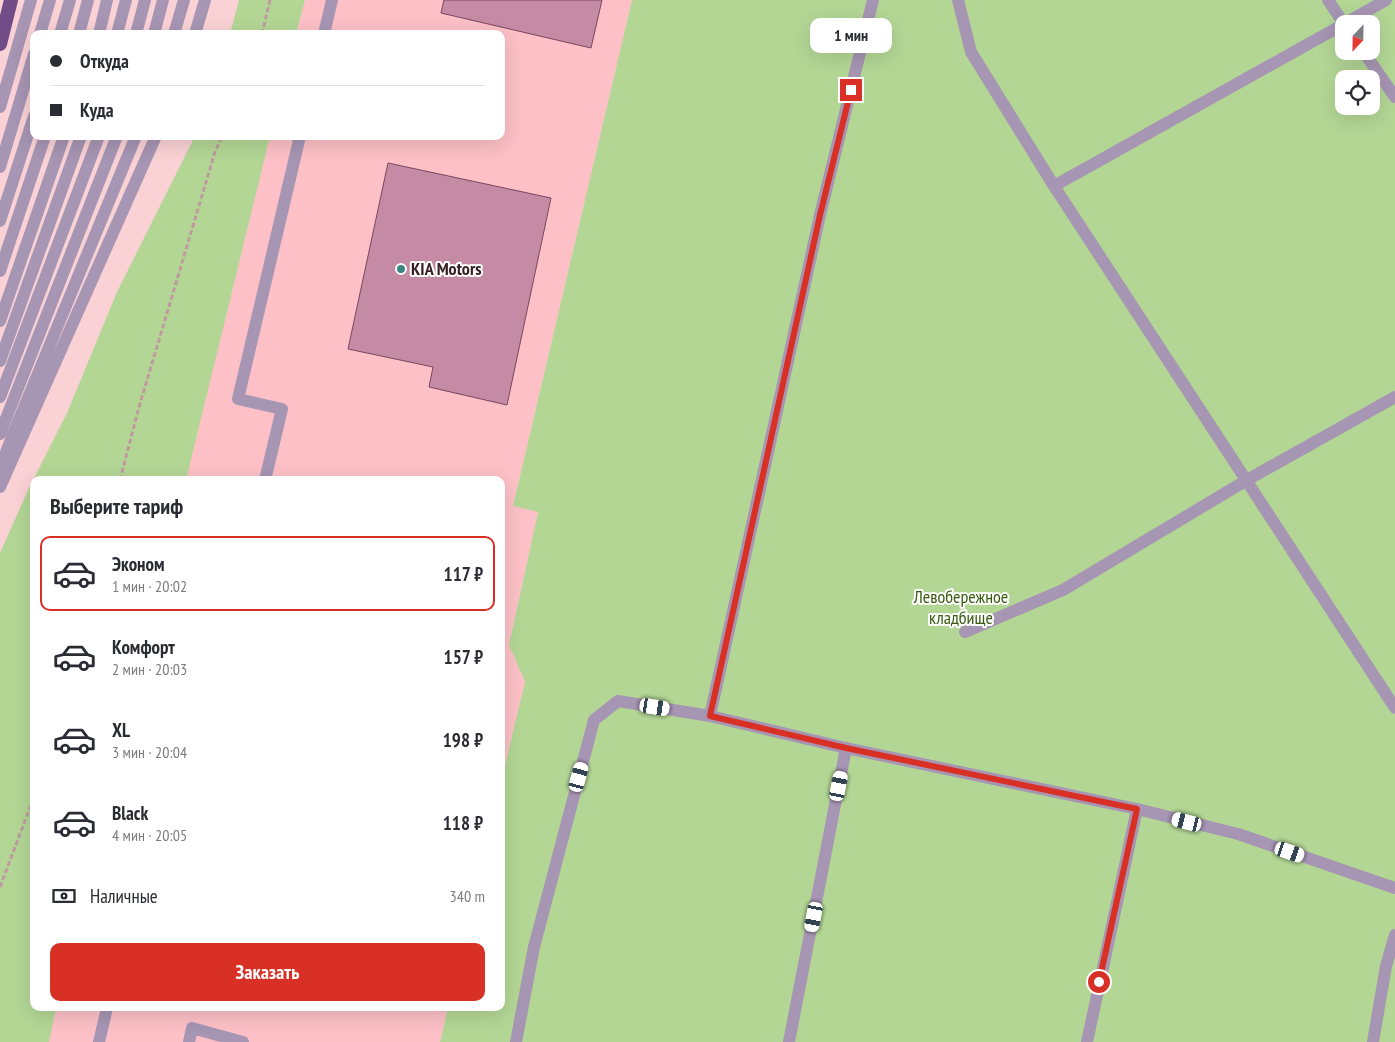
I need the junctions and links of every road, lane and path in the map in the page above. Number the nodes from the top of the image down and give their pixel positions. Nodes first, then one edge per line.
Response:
1 (11, 0) edge
2 (31, 0) edge
3 (50, 0) edge
4 (70, 0) edge
5 (88, 0) edge
6 (107, 0) edge
7 (126, 0) edge
8 (145, 0) edge
9 (163, 0) edge
10 (184, 0) edge
11 (206, 0) edge
12 (270, 0) edge
13 (332, 0) edge
14 (873, 0) edge
15 (958, 0) edge
16 (1328, 0) edge
17 (1386, 0) edge
18 (1338, 15) edge
19 (1360, 15) edge
20 (1335, 29) edge
21 (41, 30) edge
22 (61, 30) edge
23 (80, 30) edge
24 (100, 30) edge
25 (118, 30) edge
26 (137, 30) edge
27 (155, 30) edge
28 (175, 30) edge
29 (196, 30) edge
30 (263, 30) edge
31 (325, 30) edge
32 (0, 44) edge
33 (1369, 60) edge
34 (30, 67) edge
35 (1395, 97) edge
36 (0, 107) edge
37 (30, 128) edge
38 (44, 140) edge
39 (63, 140) edge
40 (80, 140) edge
41 (97, 140) edge
42 (115, 140) edge
43 (134, 140) edge
44 (154, 140) edge
45 (220, 140) edge
46 (299, 140) edge
47 (0, 167) edge
48 (1054, 186) junction
49 (0, 221) edge
50 (0, 271) edge
51 (0, 321) edge
52 (0, 361) edge
53 (0, 396) edge
54 (1395, 398) edge
55 (0, 434) edge
56 (0, 469) edge
57 (121, 476) edge
58 (265, 476) edge
59 (1247, 480) junction
60 (0, 487) edge
61 (964, 632) dead end
62 (1395, 708) edge
63 (710, 716) junction
64 (846, 748) junction
65 (30, 808) edge
66 (1137, 809) junction
67 (0, 887) edge
68 (1395, 888) edge
69 (1395, 934) edge
70 (106, 1011) edge
71 (98, 1042) edge
72 (189, 1042) edge
73 (243, 1042) edge
74 (516, 1042) edge
75 (789, 1042) edge
76 (1086, 1042) edge
77 (1373, 1042) edge

1 - 32 highway
2 - 36 lane
3 - 21 lane
4 - 22 lane
5 - 23 lane
6 - 24 lane
7 - 25 lane
8 - 26 lane
9 - 27 lane
10 - 28 lane
11 - 29 lane
12 - 30 path
13 - 31 lane
14 - 63 lane
15 - 48 lane
16 - 18 lane
17 - 19 lane
20 - 48 lane
33 - 35 lane
34 - 47 lane
37 - 49 lane
38 - 50 lane
39 - 51 lane
40 - 52 lane
41 - 53 lane
42 - 55 lane
43 - 56 lane
44 - 60 lane
45 - 57 path
46 - 58 lane
48 - 59 lane
54 - 59 lane
59 - 61 lane
59 - 62 lane
63 - 64 lane
63 - 74 lane
64 - 66 lane
64 - 75 lane
65 - 67 path
66 - 68 lane
66 - 76 lane
69 - 77 lane
70 - 71 lane
72 - 73 lane

